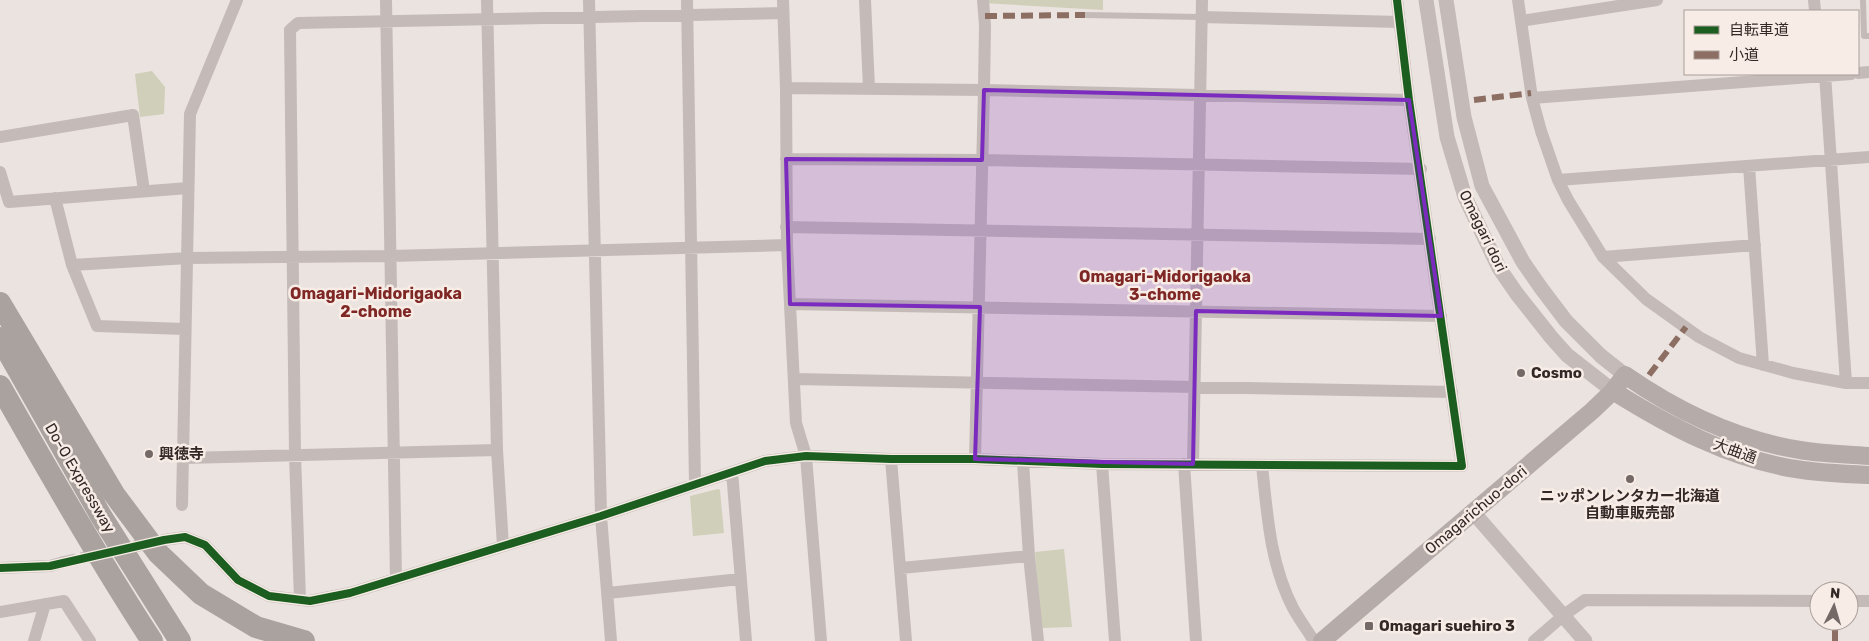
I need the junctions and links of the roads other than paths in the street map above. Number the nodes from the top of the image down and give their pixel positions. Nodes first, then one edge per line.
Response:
1 (237, 0) edge
2 (386, 0) edge
3 (486, 0) edge
4 (589, 0) edge
5 (687, 0) edge
6 (865, 0) edge
7 (983, 0) edge
8 (1202, 0) edge
9 (1397, 0) edge
10 (1426, 0) edge
11 (1446, 0) edge
12 (1518, 0) edge
13 (1657, 0) edge
14 (1864, 0) edge
15 (783, 6) edge
16 (687, 14) junction
17 (1085, 15) dead end
18 (589, 17) junction
19 (1201, 17) junction
20 (487, 19) junction
21 (386, 20) junction
22 (1521, 21) junction
23 (1400, 22) junction
24 (1869, 36) edge
25 (1825, 75) edge
26 (786, 88) junction
27 (869, 88) junction
28 (984, 90) junction
29 (1200, 95) junction
30 (1532, 98) junction
31 (1409, 100) junction
32 (0, 137) edge
33 (1869, 157) edge
34 (786, 159) junction
35 (982, 160) junction
36 (1830, 160) junction
37 (1199, 165) junction
38 (1749, 166) junction
39 (1420, 169) junction
40 (0, 172) edge
41 (1558, 180) junction
42 (188, 188) junction
43 (144, 191) junction
44 (55, 198) junction
45 (786, 227) junction
46 (981, 230) junction
47 (1197, 234) junction
48 (1430, 239) junction
49 (787, 245) junction
50 (1755, 245) junction
51 (692, 248) junction
52 (594, 251) junction
53 (493, 252) junction
54 (392, 256) junction
55 (1604, 257) junction
56 (188, 258) junction
57 (292, 258) junction
58 (72, 265) junction
59 (0, 303) edge
60 (790, 304) junction
61 (980, 307) junction
62 (1196, 311) junction
63 (1441, 316) junction
64 (185, 329) junction
65 (0, 338) edge
66 (1763, 365) junction
67 (1625, 375) junction
68 (794, 379) junction
69 (978, 382) junction
70 (1846, 383) junction
71 (1869, 383) edge
72 (0, 386) edge
73 (1194, 386) junction
74 (1614, 391) junction
75 (1452, 392) junction
76 (0, 412) edge
77 (497, 450) junction
78 (394, 452) junction
79 (295, 454) junction
80 (806, 456) junction
81 (1869, 456) edge
82 (184, 458) junction
83 (975, 459) junction
84 (891, 460) junction
85 (1023, 462) junction
86 (1102, 464) junction
87 (1188, 464) junction
88 (1262, 464) junction
89 (732, 472) junction
90 (1869, 475) edge
91 (695, 484) junction
92 (182, 505) dead end
93 (1473, 512) junction
94 (601, 516) junction
95 (164, 540) tunnel mouth
96 (503, 546) junction
97 (1029, 556) junction
98 (64, 562) tunnel mouth
99 (0, 568) edge
100 (901, 568) junction
101 (396, 579) junction
102 (740, 579) junction
103 (608, 593) junction
104 (300, 600) junction
105 (1809, 601) edge
106 (44, 604) junction
107 (0, 612) edge
108 (1564, 615) junction
109 (34, 641) edge
110 (90, 641) edge
111 (136, 641) edge
112 (152, 641) edge
113 (180, 641) edge
114 (304, 641) edge
115 (611, 641) edge
116 (746, 641) edge
117 (821, 641) edge
118 (906, 641) edge
119 (1038, 641) edge
120 (1115, 641) edge
121 (1196, 641) edge
122 (1314, 641) edge
123 (1322, 641) edge
124 (1534, 641) edge
125 (1585, 641) edge

1 - 42 street
2 - 21 street
3 - 20 street
4 - 18 street
5 - 16 street
6 - 27 street
7 - 28 street
8 - 19 street
9 - 23 street
10 - 74 street, Omagari dori
11 - 67 street, Omagari dori
12 - 22 street
13 - 22 street
14 - 24 lane
15 - 16 street
15 - 26 street
16 - 18 street
16 - 51 street
17 - 19 lane
18 - 20 street
18 - 52 street
19 - 23 street
19 - 29 street
20 - 21 street
20 - 53 street
21 - 54 street
21 - 57 street
22 - 30 street
23 - 31 street
25 - 30 street
25 - 36 street
26 - 27 street
26 - 34 street
27 - 28 street
28 - 29 street
28 - 35 street
29 - 31 street
29 - 37 street
30 - 41 street
31 - 39 street
32 - 43 street
33 - 36 street
34 - 35 street
34 - 45 street
35 - 37 street
35 - 46 street
36 - 38 street
36 - 70 street
37 - 39 street
37 - 47 street
38 - 41 street
38 - 50 street
39 - 48 street
40 - 44 street
41 - 55 street
42 - 43 street
42 - 56 street
43 - 44 street
44 - 58 street
45 - 46 street
45 - 49 street
46 - 47 street
46 - 61 street
47 - 48 street
47 - 62 street
48 - 63 street
49 - 51 street
49 - 60 street
50 - 55 street
50 - 66 street
51 - 52 street
51 - 91 street
52 - 53 street
52 - 94 street
53 - 54 street
53 - 77 street
54 - 57 street
54 - 78 street
55 - 66 street
56 - 57 street
56 - 58 street
56 - 64 street
57 - 79 street
58 - 64 street
59 - 114 highway
60 - 61 street
60 - 68 street
61 - 62 street
61 - 69 street
62 - 63 street
62 - 73 street
63 - 75 street
64 - 82 street
65 - 113 highway, Do-O Expressway
66 - 70 street
67 - 74 main road, Omagarichuo-dori
67 - 81 main road, 大曲通
68 - 69 street
68 - 80 street
69 - 73 street
69 - 83 street
70 - 71 street
72 - 112 highway, Do-O Expressway
73 - 75 street
73 - 87 street
74 - 90 main road, 大曲通
74 - 93 main road, Omagarichuo-dori
75 - 88 street
76 - 111 highway
77 - 78 street
77 - 96 street
78 - 79 street
78 - 101 street
79 - 82 street
79 - 104 street
80 - 84 street
80 - 89 street
80 - 117 street
82 - 92 street
83 - 84 street
83 - 85 street
84 - 100 street
85 - 86 street
85 - 97 street
86 - 87 street
86 - 120 street
87 - 88 street
87 - 121 street
88 - 122 street
89 - 91 street
89 - 102 street
91 - 94 street
93 - 108 street
93 - 123 main road, Omagarichuo-dori
94 - 96 street
94 - 103 street
95 - 104 street
96 - 101 street
97 - 100 street
97 - 119 street
98 - 99 street
100 - 118 street
101 - 104 street
102 - 103 street
102 - 116 street
103 - 115 street
105 - 108 street
106 - 107 street
106 - 109 street
106 - 110 street
108 - 124 street
108 - 125 street

